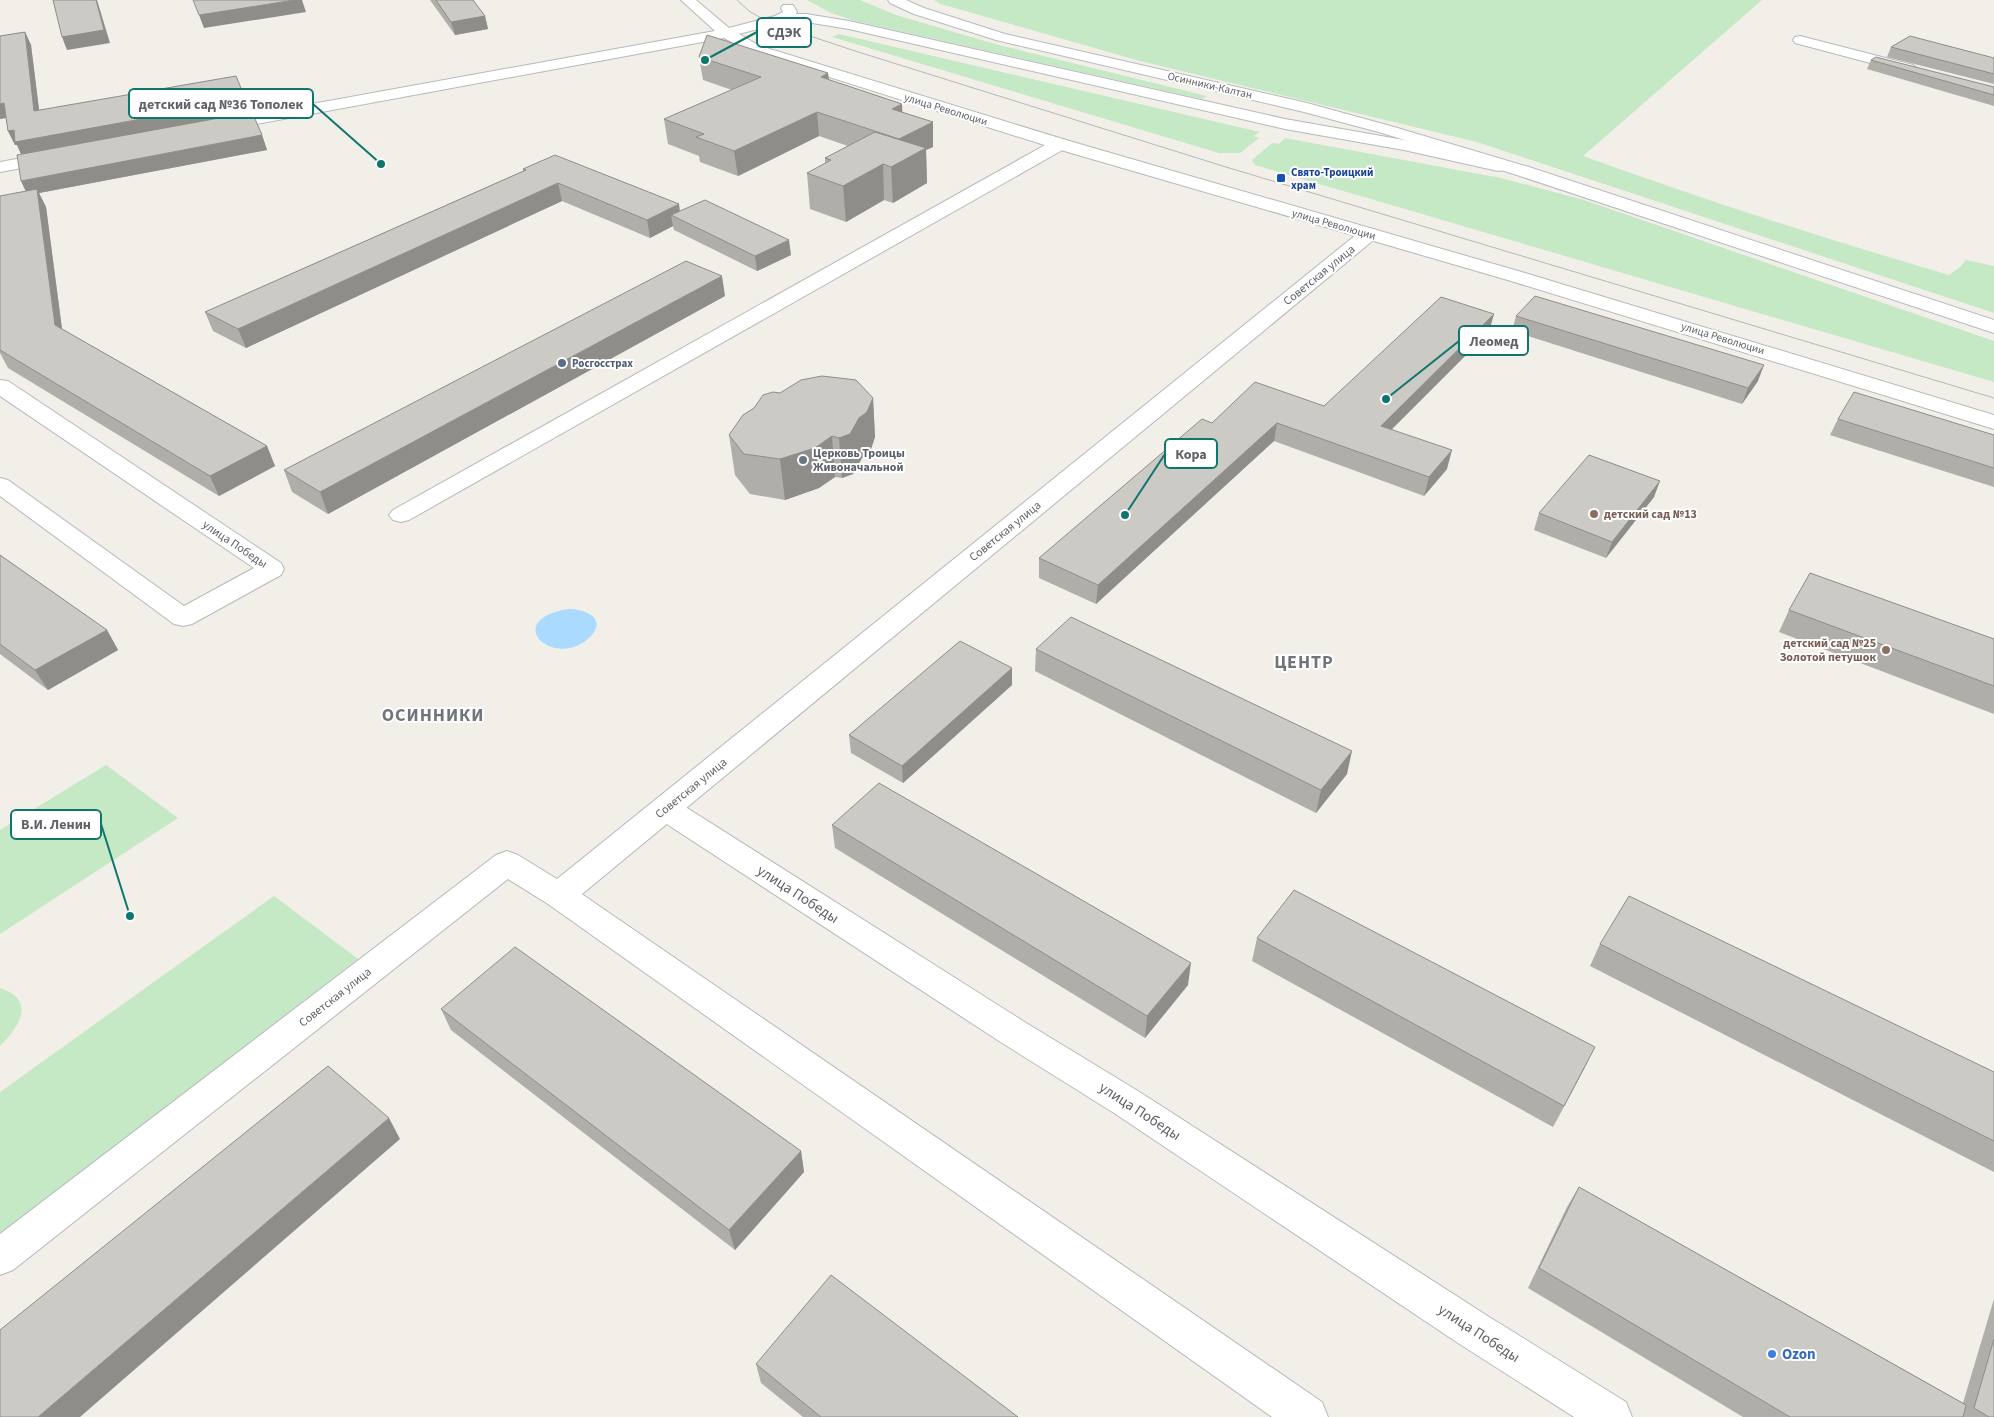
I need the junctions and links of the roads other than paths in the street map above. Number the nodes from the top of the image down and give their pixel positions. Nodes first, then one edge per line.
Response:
1 (688, 0) edge
2 (783, 0) edge
3 (895, 0) edge
4 (780, 19) junction
5 (726, 33) junction
6 (1800, 40) dead end
7 (1927, 73) edge
8 (205, 129) edge
9 (1060, 144) junction
10 (69, 154) edge
11 (0, 167) edge
12 (1526, 172) junction
13 (1369, 234) junction
14 (1994, 328) edge
15 (0, 386) edge
16 (1994, 422) edge
17 (0, 485) edge
18 (401, 515) dead end
19 (666, 809) junction
20 (559, 895) junction
21 (0, 1257) edge
22 (1307, 1417) edge
23 (1611, 1417) edge

1 - 5 street, улица Революции
2 - 4 street
3 - 12 street, Осинники-Калтан
4 - 5 street
4 - 12 street
5 - 8 street
5 - 9 street, улица Революции
6 - 7 street
9 - 13 street, улица Революции
9 - 18 street
10 - 11 street
12 - 14 street
13 - 16 street, улица Революции
13 - 19 street, Советская улица
15 - 17 street, улица Победы
19 - 20 street, Советская улица
19 - 23 street, улица Победы
20 - 21 street, Советская улица
20 - 22 street

